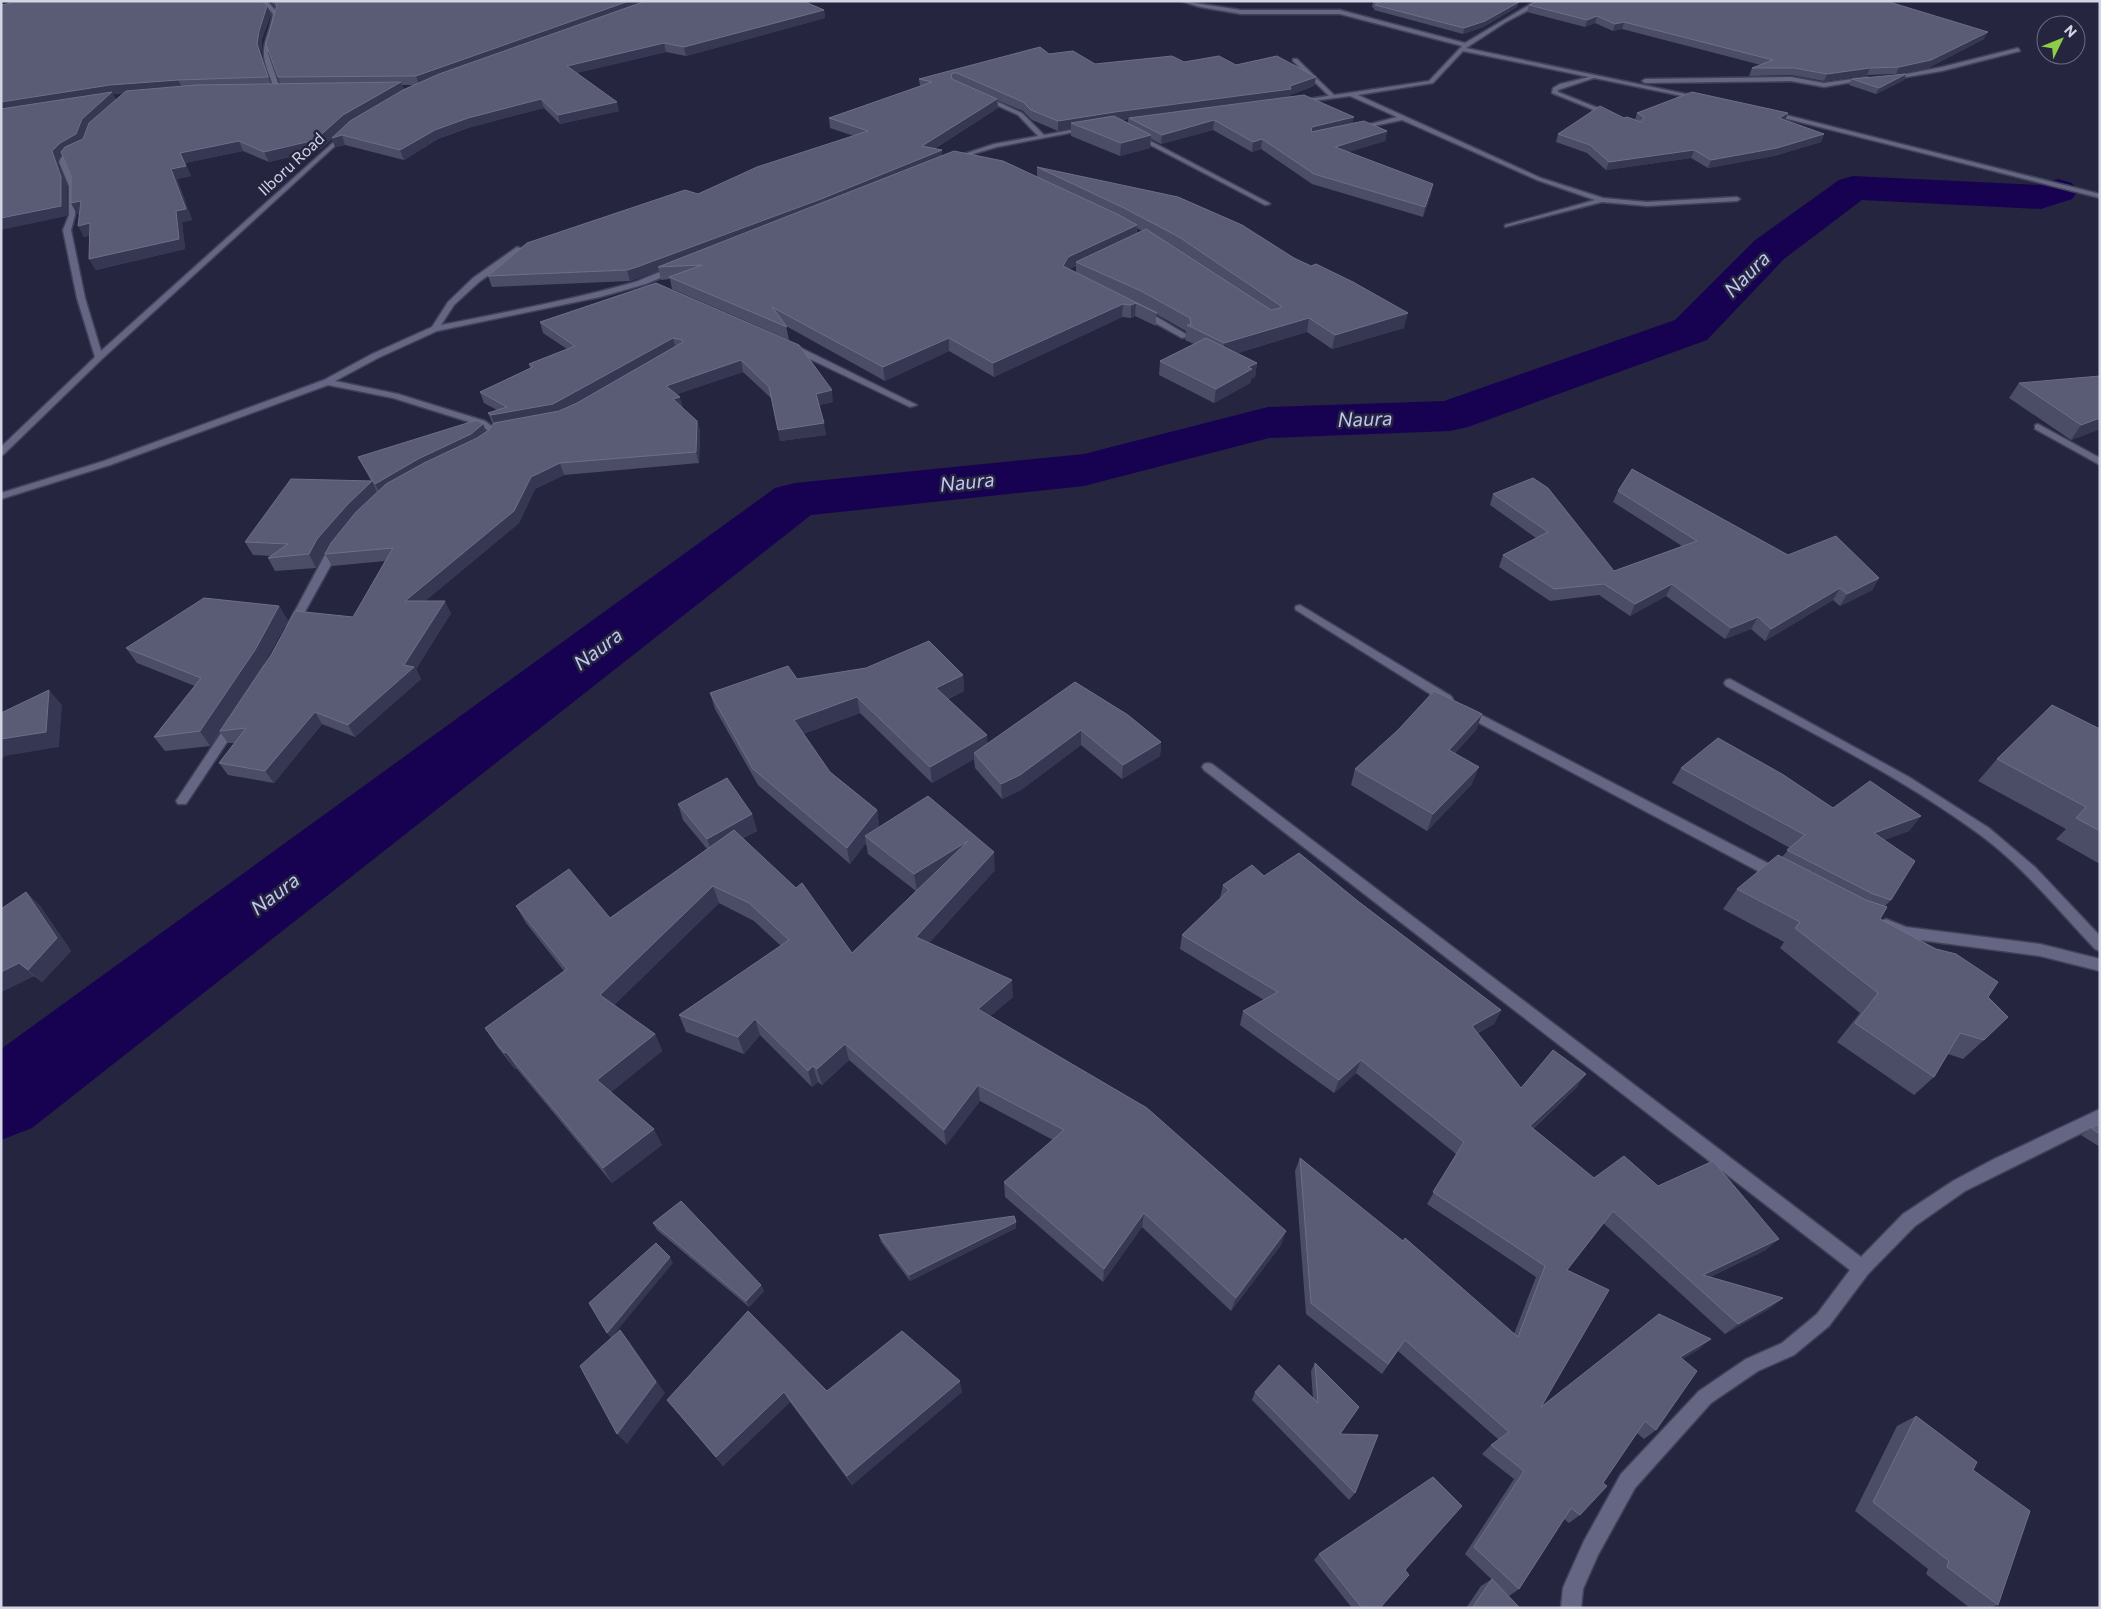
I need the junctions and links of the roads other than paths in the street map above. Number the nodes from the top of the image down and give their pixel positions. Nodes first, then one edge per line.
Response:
1 (264, 1) edge
2 (1184, 1) edge
3 (1544, 1) edge
4 (1464, 47) junction
5 (2018, 50) dead end
6 (1295, 60) dead end
7 (1596, 76) junction
8 (1877, 78) edge
9 (1886, 78) edge
10 (1620, 81) junction
11 (277, 89) junction
12 (286, 89) edge
13 (268, 90) edge
14 (973, 92) edge
15 (1350, 94) junction
16 (1332, 96) junction
17 (1707, 99) edge
18 (1286, 102) edge
19 (1766, 112) edge
20 (1400, 118) junction
21 (1620, 119) edge
22 (350, 128) edge
23 (1097, 128) edge
24 (1348, 131) edge
25 (1132, 134) edge
26 (1042, 136) junction
27 (86, 146) edge
28 (969, 153) junction
29 (977, 157) edge
30 (942, 164) edge
31 (2100, 196) edge
32 (1737, 199) dead end
33 (1602, 200) junction
34 (1267, 204) dead end
35 (1507, 226) dead end
36 (520, 249) edge
37 (689, 264) edge
38 (643, 282) junction
39 (652, 286) edge
40 (1136, 309) edge
41 (435, 329) junction
42 (1185, 336) edge
43 (779, 341) edge
44 (98, 357) junction
45 (327, 382) junction
46 (913, 405) dead end
47 (2038, 427) dead end
48 (478, 446) edge
49 (1, 452) edge
50 (2100, 462) edge
51 (1, 496) edge
52 (347, 534) edge
53 (1300, 608) dead end
54 (289, 632) edge
55 (1730, 683) dead end
56 (240, 714) edge
57 (1208, 766) dead end
58 (182, 801) dead end
59 (1790, 881) edge
60 (1872, 920) edge
61 (2100, 945) edge
62 (2100, 965) edge
63 (2100, 1116) edge
64 (1862, 1268) junction
65 (1571, 1608) edge

1 - 11 street
2 - 4 street
3 - 4 street
4 - 7 street
4 - 15 street
5 - 9 street
6 - 16 street
7 - 10 street
7 - 21 street
8 - 10 street
10 - 17 street
11 - 12 street
11 - 13 street
14 - 26 street
15 - 16 street
15 - 20 street
16 - 18 street
19 - 31 street
20 - 24 street
20 - 33 street
22 - 44 street, Ilboru Road
23 - 26 street
25 - 34 street
26 - 28 street
27 - 44 street
28 - 29 street
28 - 30 street
32 - 33 street
33 - 35 street
36 - 41 street
37 - 38 street
38 - 39 street
38 - 41 street
40 - 42 street
41 - 45 street
43 - 46 street
44 - 49 street, Ilboru Road
45 - 48 street
45 - 51 street
47 - 50 street
52 - 54 street
53 - 59 street
55 - 61 street
56 - 58 street
57 - 64 street
60 - 62 street
63 - 64 street
64 - 65 street

